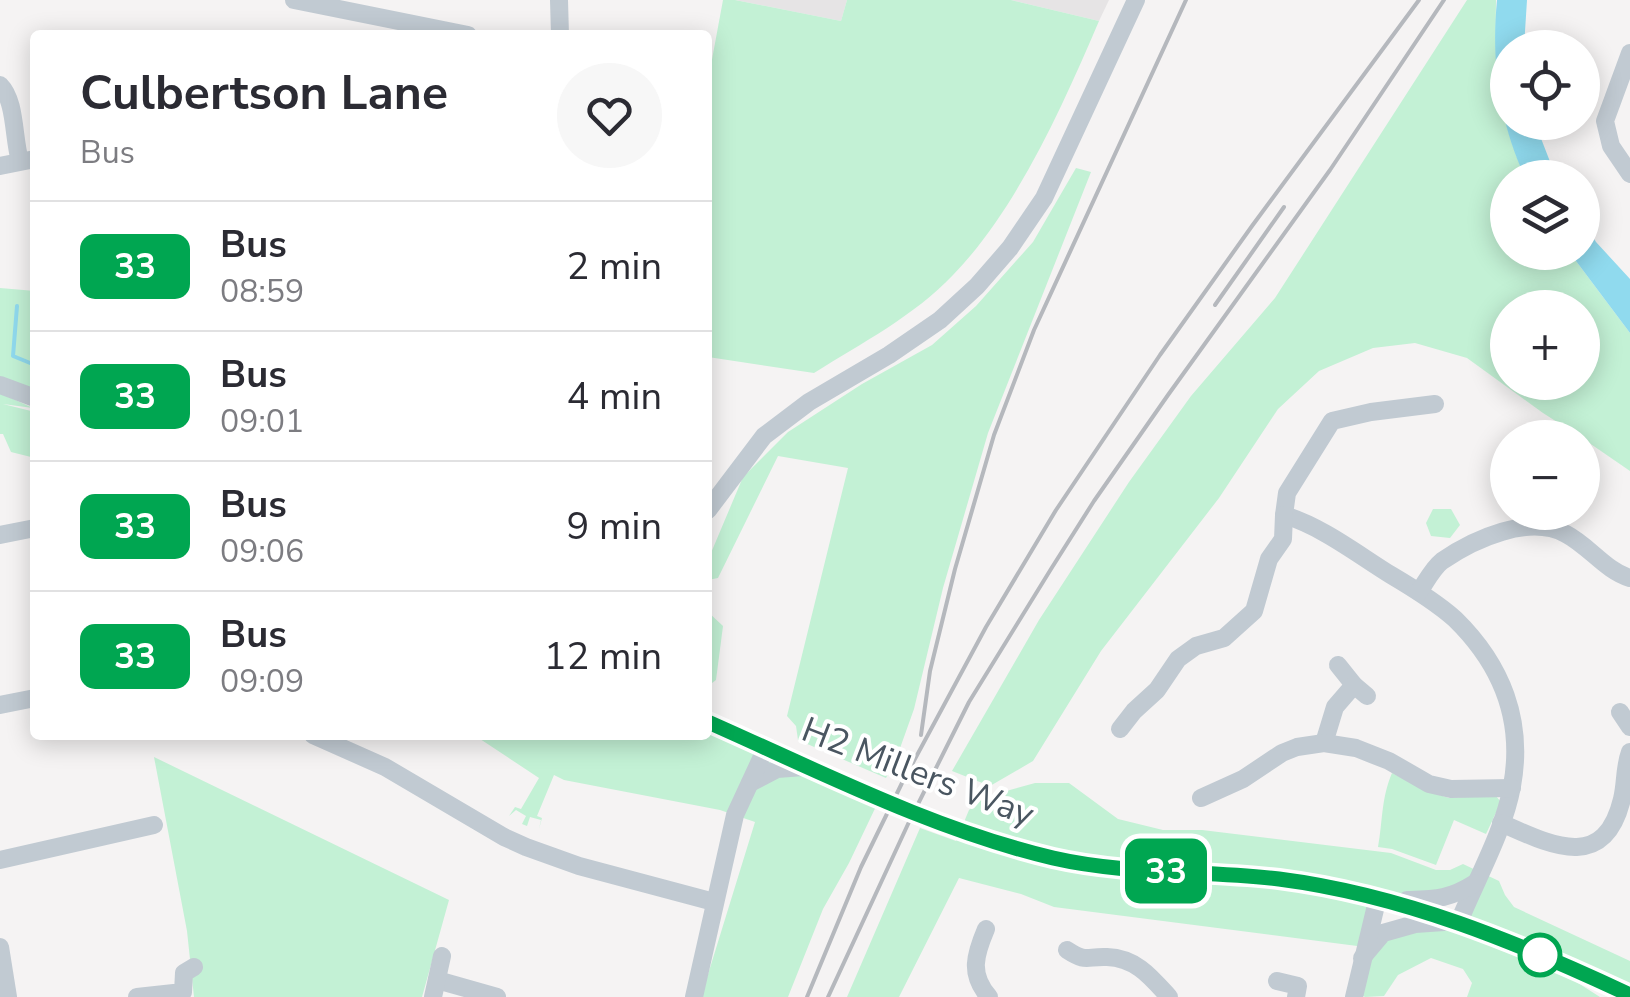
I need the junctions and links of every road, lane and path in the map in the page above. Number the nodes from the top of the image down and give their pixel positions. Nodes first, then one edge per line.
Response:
1 (294, 0) edge
2 (559, 0) edge
3 (1136, 0) edge
4 (443, 30) edge
5 (560, 30) edge
6 (1630, 53) edge
7 (0, 85) edge
8 (28, 160) edge
9 (0, 166) edge
10 (1630, 174) edge
11 (2, 386) edge
12 (30, 396) edge
13 (1435, 404) dead end
14 (712, 505) edge
15 (1284, 515) junction
16 (30, 529) edge
17 (1501, 530) edge
18 (1559, 530) edge
19 (0, 535) edge
20 (1630, 578) edge
21 (1419, 592) junction
22 (1338, 665) dead end
23 (30, 699) edge
24 (0, 705) edge
25 (712, 724) edge
26 (1120, 729) dead end
27 (323, 740) edge
28 (1324, 742) junction
29 (766, 748) junction
30 (1630, 752) edge
31 (808, 766) junction
32 (750, 782) junction
33 (1512, 788) junction
34 (1200, 798) dead end
35 (1501, 823) junction
36 (154, 825) dead end
37 (0, 860) edge
38 (1475, 883) junction
39 (1385, 899) junction
40 (714, 902) junction
41 (1457, 922) junction
42 (986, 929) dead end
43 (0, 948) edge
44 (1067, 950) dead end
45 (442, 956) dead end
46 (1362, 958) junction
47 (194, 967) dead end
48 (1276, 981) dead end
49 (435, 988) edge
50 (184, 994) edge
51 (1630, 995) edge
52 (986, 996) edge
53 (8, 997) edge
54 (137, 997) edge
55 (497, 997) edge
56 (694, 997) edge
57 (1169, 997) edge
58 (1296, 997) edge
59 (1354, 997) edge

1 - 4 street
2 - 5 street
3 - 14 street
6 - 10 street
7 - 8 street
8 - 9 street
11 - 12 street
13 - 15 street
15 - 21 street
15 - 26 street
16 - 19 street
17 - 21 street
18 - 20 street
21 - 33 street
22 - 28 street
23 - 24 street
25 - 29 street, H2 Millers Way
27 - 40 street
28 - 33 street
28 - 34 street
29 - 31 street, H2 Millers Way
29 - 32 street
30 - 35 street
31 - 32 street
31 - 39 street, H2 Millers Way
32 - 40 street
33 - 35 street
35 - 38 street
36 - 37 street
38 - 39 street
38 - 41 street
39 - 41 street, H2 Millers Way
39 - 46 street
40 - 56 street
41 - 46 street
41 - 51 street, H2 Millers Way
42 - 52 street
43 - 53 street
44 - 57 street
45 - 49 street
46 - 59 street
47 - 50 street
48 - 58 street
49 - 55 street
50 - 54 street

